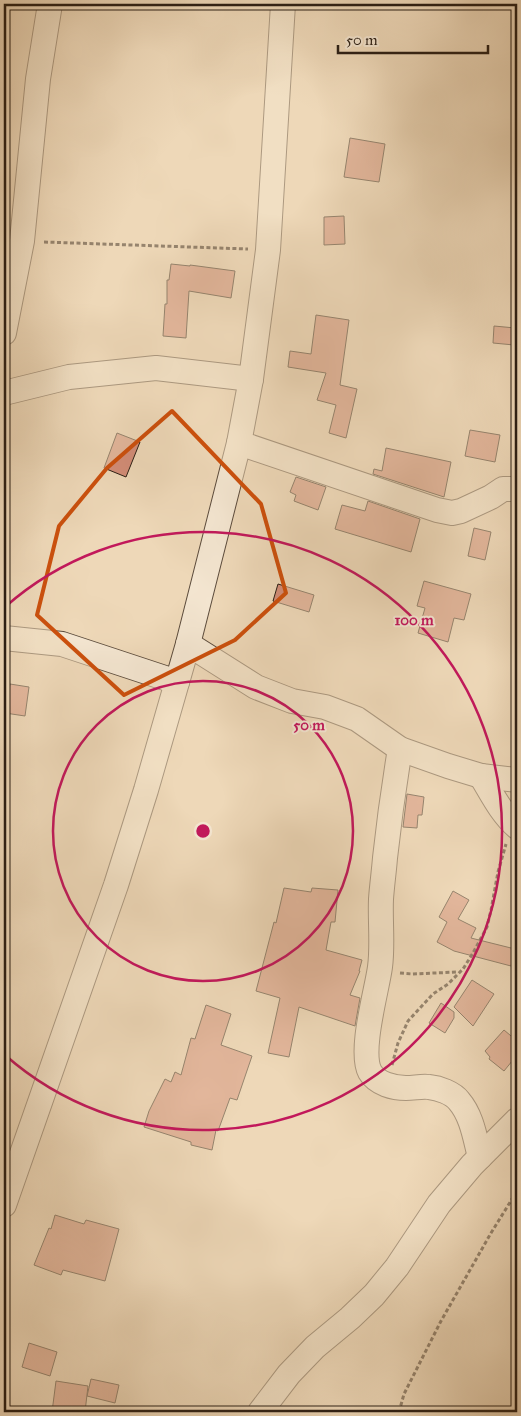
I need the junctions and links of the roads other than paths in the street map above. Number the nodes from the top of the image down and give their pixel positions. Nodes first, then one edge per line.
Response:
1 (50, 4) edge
2 (283, 4) edge
3 (4, 332) edge
4 (251, 379) junction
5 (4, 393) edge
6 (239, 443) junction
7 (517, 489) edge
8 (4, 638) edge
9 (188, 644) junction
10 (177, 682) junction
11 (400, 749) junction
12 (481, 776) junction
13 (517, 780) edge
14 (516, 826) edge
15 (517, 1120) edge
16 (480, 1157) junction
17 (4, 1205) edge
18 (260, 1412) edge

1 - 3 street
2 - 4 street
4 - 5 street
4 - 6 street
6 - 7 street
6 - 9 street
8 - 10 street
9 - 10 street
9 - 11 street
10 - 17 street
11 - 12 street
11 - 16 street
12 - 13 street
12 - 14 street
15 - 16 street
16 - 18 street

